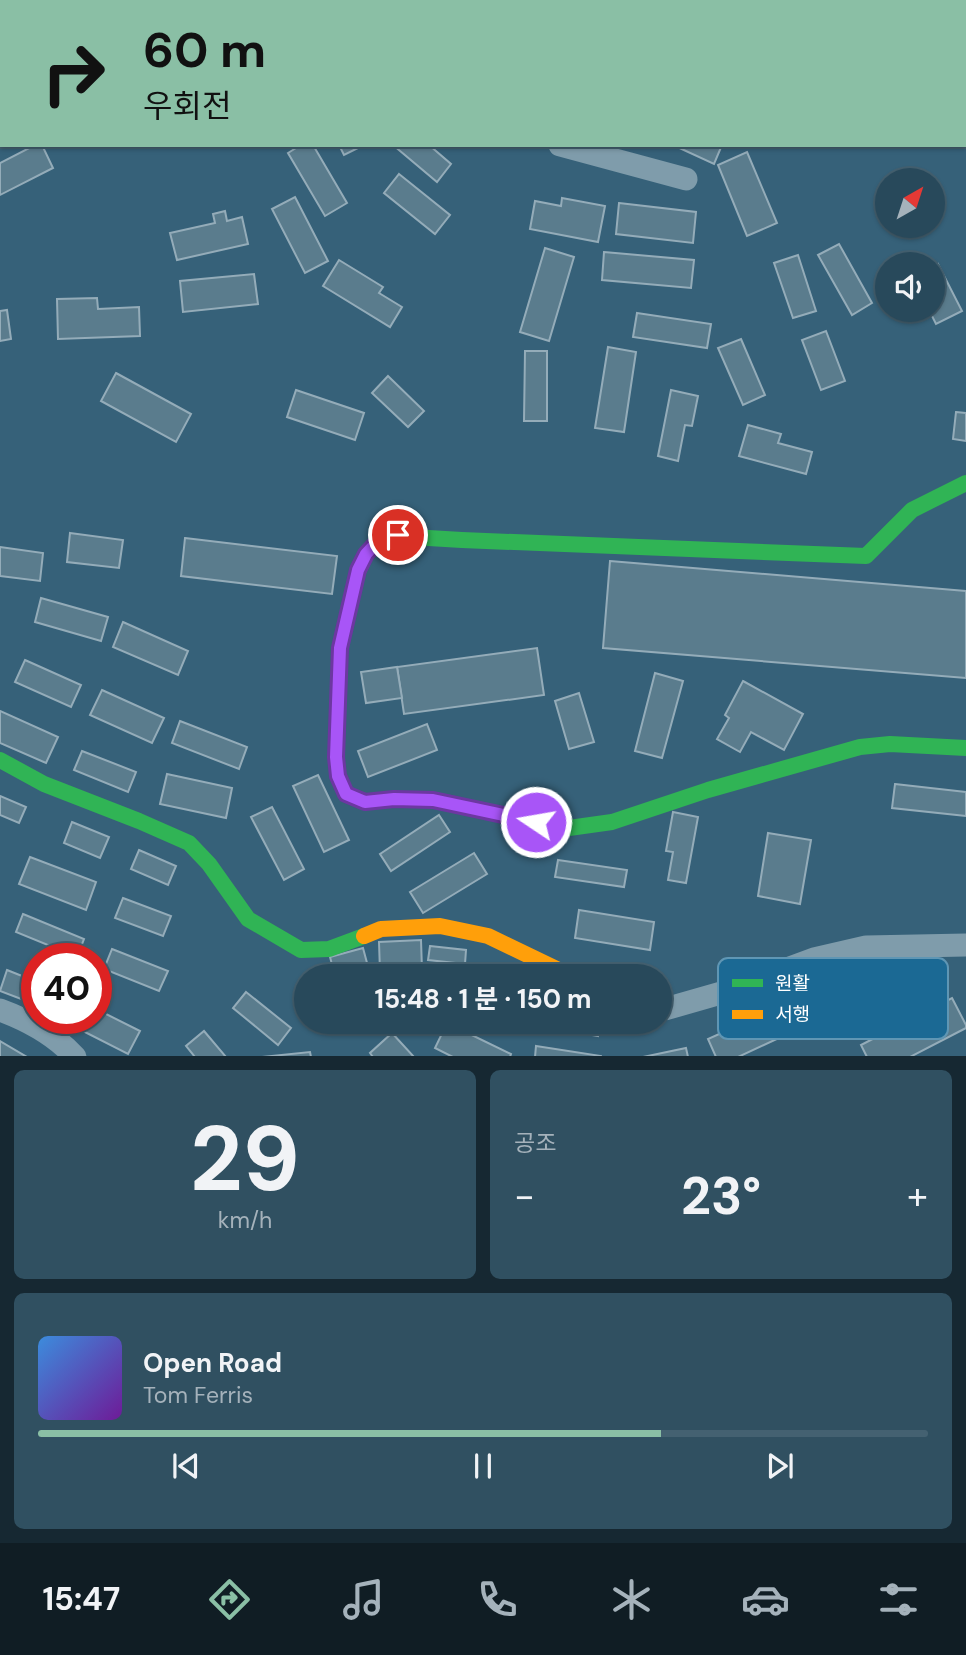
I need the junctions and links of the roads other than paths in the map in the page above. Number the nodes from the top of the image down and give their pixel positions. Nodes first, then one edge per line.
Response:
1 (567, 147) edge
2 (686, 180) dead end
3 (966, 483) edge
4 (966, 748) edge
5 (0, 760) edge
6 (966, 946) edge
7 (818, 958) edge
8 (546, 964) edge
9 (718, 994) edge
10 (672, 1007) edge
11 (0, 1010) edge
12 (75, 1056) edge

1 - 2 street
3 - 4 street
5 - 8 street
6 - 7 street
9 - 10 street
11 - 12 street

